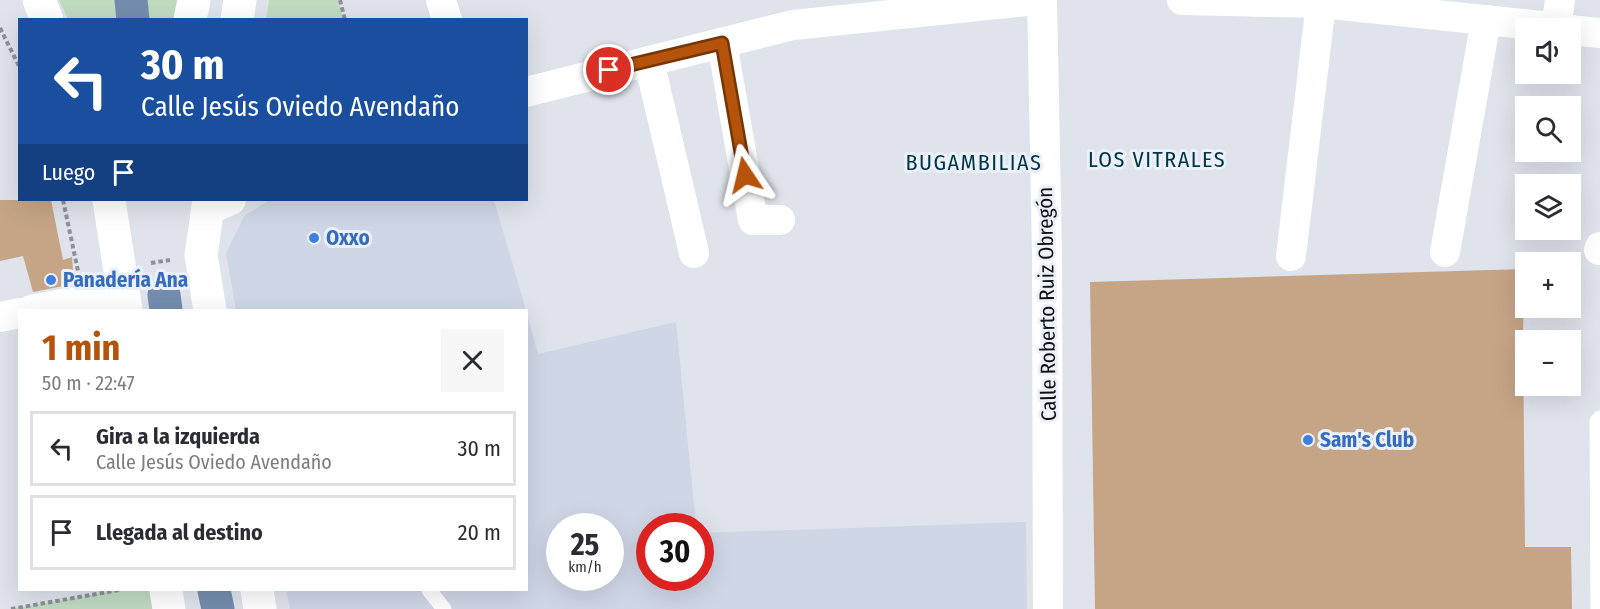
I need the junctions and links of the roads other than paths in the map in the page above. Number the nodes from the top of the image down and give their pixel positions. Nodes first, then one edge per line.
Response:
1 (39, 0) edge
2 (194, 0) edge
3 (240, 0) edge
4 (441, 0) edge
5 (1037, 0) edge
6 (1042, 0) edge
7 (1182, 0) edge
8 (1244, 0) edge
9 (1560, 0) edge
10 (1321, 3) junction
11 (1393, 5) edge
12 (832, 10) edge
13 (46, 18) edge
14 (190, 18) edge
15 (237, 18) edge
16 (446, 18) edge
17 (1557, 18) edge
18 (1486, 20) junction
19 (1515, 23) edge
20 (1581, 31) edge
21 (1600, 33) edge
22 (722, 43) junction
23 (648, 61) junction
24 (528, 91) edge
25 (110, 201) edge
26 (133, 201) edge
27 (216, 203) edge
28 (780, 220) dead end
29 (1445, 252) dead end
30 (694, 253) dead end
31 (1292, 256) dead end
32 (122, 277) edge
33 (211, 308) edge
34 (34, 309) edge
35 (18, 313) edge
36 (0, 317) edge
37 (1600, 418) edge
38 (166, 591) edge
39 (257, 591) edge
40 (430, 591) edge
41 (169, 609) edge
42 (260, 609) edge
43 (444, 609) edge
44 (1048, 609) edge
45 (1598, 609) edge

1 - 13 main road
2 - 14 main road
3 - 15 main road
4 - 16 street
5 - 12 street
6 - 44 street, Calle Roberto Ruiz Obregón
7 - 8 street
8 - 10 street
9 - 17 street
10 - 11 street
10 - 31 street
11 - 18 street
12 - 22 street
18 - 19 street
18 - 29 street
20 - 21 street
22 - 23 street
22 - 28 street
23 - 24 street
23 - 30 street
25 - 32 main road
26 - 32 main road
27 - 33 main road
32 - 34 street
35 - 36 street
37 - 45 lane
38 - 41 main road
39 - 42 main road
40 - 43 lane

